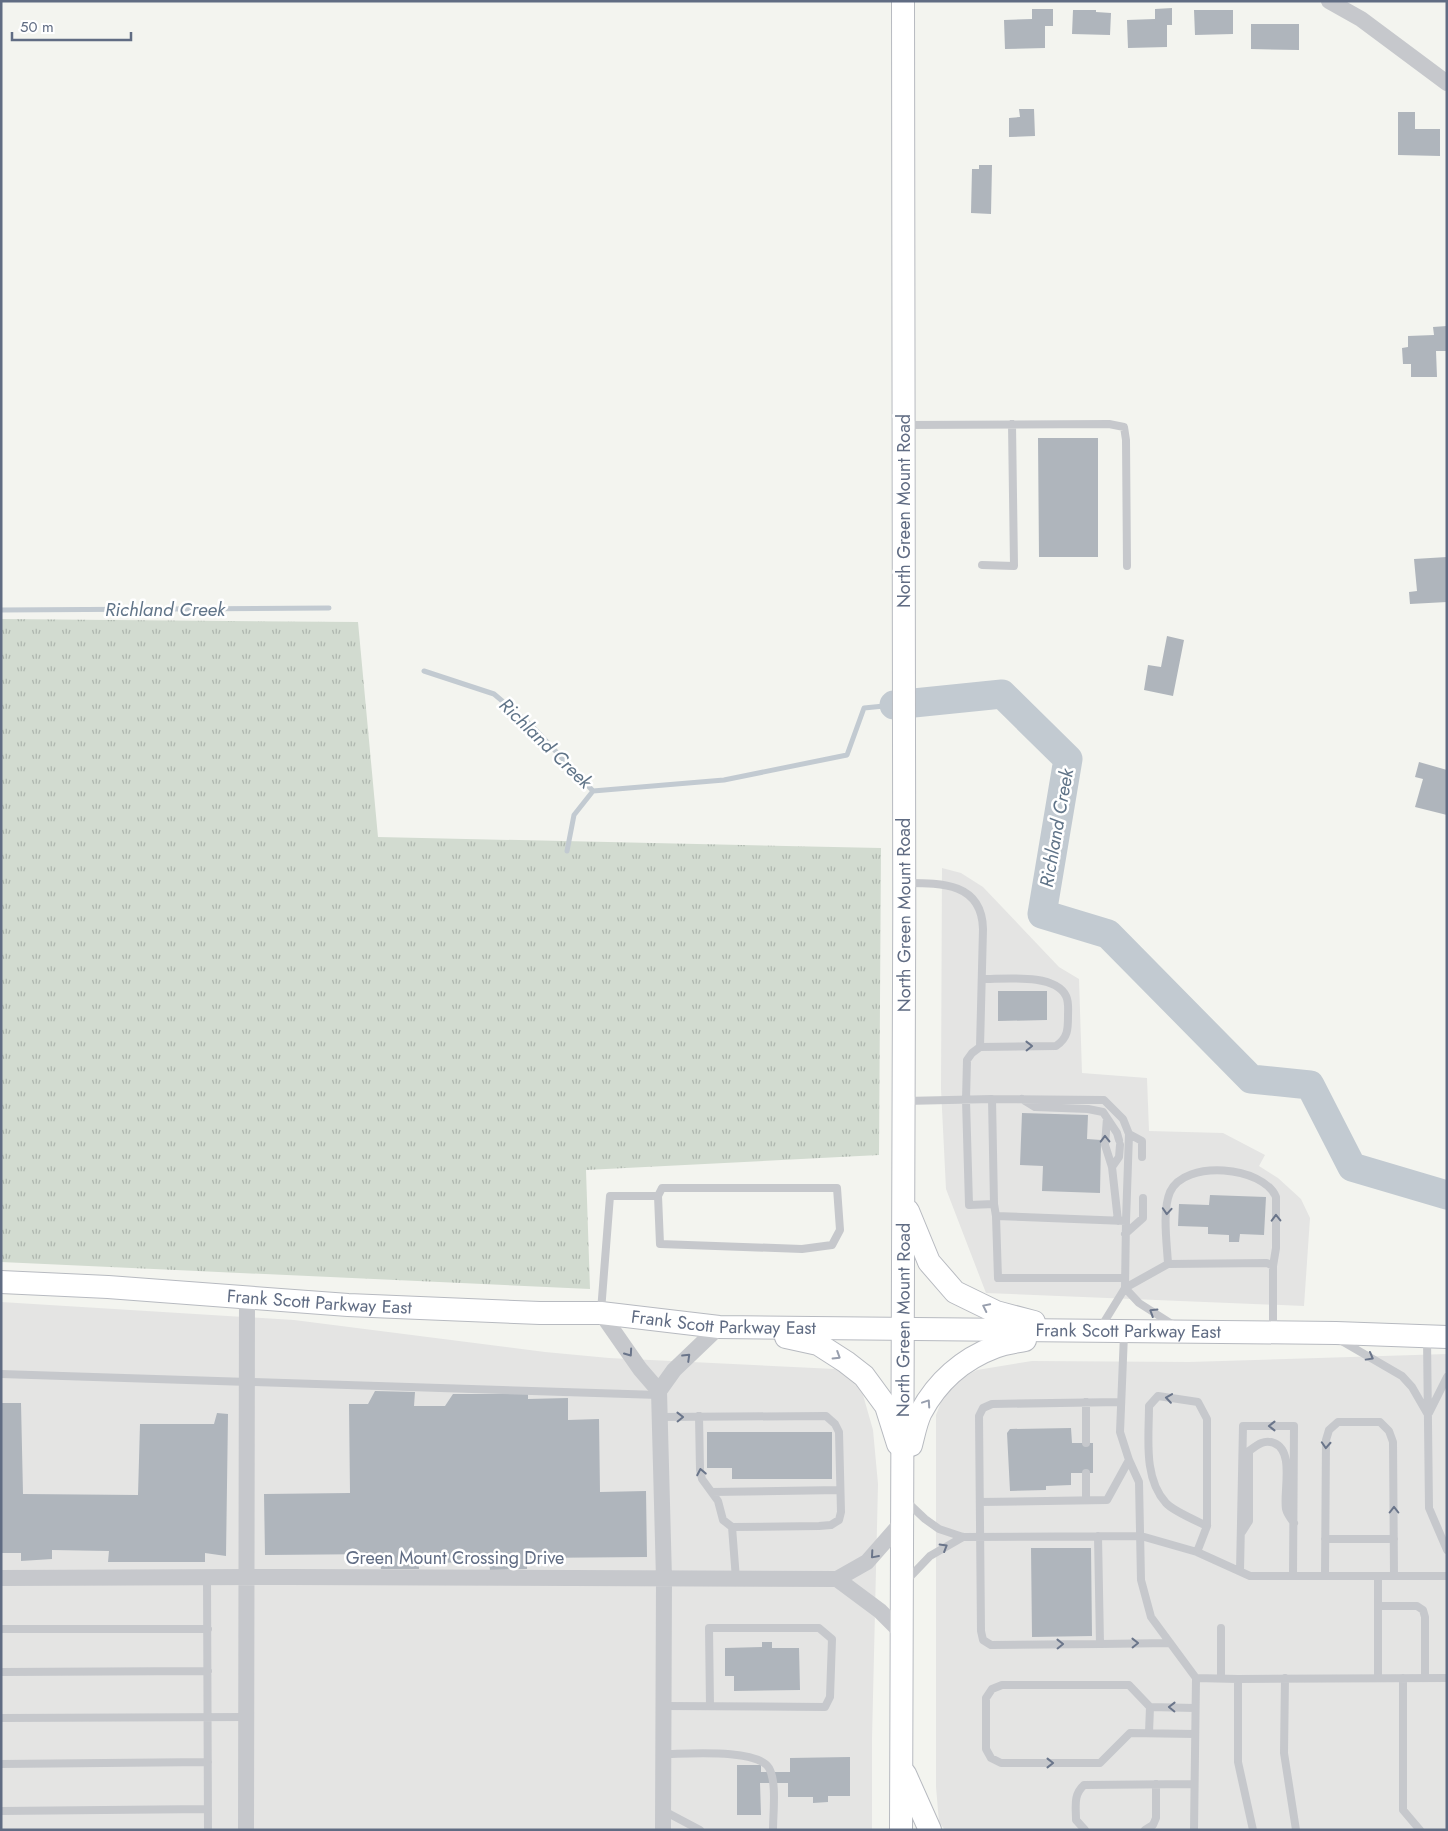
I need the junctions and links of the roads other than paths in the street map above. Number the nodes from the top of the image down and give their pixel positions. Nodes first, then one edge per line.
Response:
1 (903, 1) edge
2 (1329, 1) edge
3 (1447, 83) edge
4 (1012, 424) junction
5 (904, 425) junction
6 (982, 565) dead end
7 (1127, 566) dead end
8 (905, 883) junction
9 (982, 979) junction
10 (980, 1047) junction
11 (992, 1099) junction
12 (1020, 1099) junction
13 (966, 1100) junction
14 (904, 1101) junction
15 (1107, 1118) junction
16 (1129, 1134) junction
17 (1142, 1157) dead end
18 (1112, 1167) junction
19 (658, 1196) junction
20 (1143, 1198) dead end
21 (904, 1199) junction
22 (994, 1204) junction
23 (996, 1216) junction
24 (1023, 1217) junction
25 (1122, 1221) junction
26 (1023, 1226) dead end
27 (1126, 1234) junction
28 (1168, 1264) junction
29 (1273, 1266) junction
30 (1125, 1278) junction
31 (1, 1282) edge
32 (1126, 1288) junction
33 (246, 1297) junction
34 (601, 1313) junction
35 (730, 1327) junction
36 (904, 1329) junction
37 (1066, 1331) junction
38 (1097, 1332) junction
39 (1124, 1332) junction
40 (1185, 1333) junction
41 (1273, 1333) junction
42 (1328, 1334) junction
43 (1437, 1336) edge
44 (1, 1374) edge
45 (1447, 1378) edge
46 (246, 1381) junction
47 (659, 1393) junction
48 (1086, 1402) junction
49 (1120, 1402) junction
50 (1428, 1415) junction
51 (699, 1416) junction
52 (660, 1417) junction
53 (1086, 1443) dead end
54 (1129, 1460) junction
55 (904, 1465) junction
56 (1086, 1473) dead end
57 (840, 1490) junction
58 (712, 1492) junction
59 (903, 1498) junction
60 (1086, 1500) junction
61 (980, 1502) junction
62 (903, 1521) junction
63 (1294, 1523) junction
64 (1207, 1526) junction
65 (732, 1527) junction
66 (1242, 1532) junction
67 (963, 1536) junction
68 (981, 1536) junction
69 (1098, 1536) junction
70 (1141, 1536) junction
71 (1325, 1539) junction
72 (1394, 1540) junction
73 (1447, 1550) edge
74 (1197, 1552) junction
75 (1240, 1572) junction
76 (1293, 1576) junction
77 (1325, 1576) junction
78 (1378, 1576) junction
79 (1394, 1576) junction
80 (1447, 1576) edge
81 (208, 1577) junction
82 (246, 1577) junction
83 (1, 1578) edge
84 (664, 1579) junction
85 (736, 1579) junction
86 (837, 1579) junction
87 (902, 1586) junction
88 (1378, 1606) junction
89 (1221, 1628) dead end
90 (1, 1629) edge
91 (208, 1629) junction
92 (902, 1633) junction
93 (1170, 1643) junction
94 (1100, 1644) junction
95 (208, 1671) junction
96 (1, 1672) edge
97 (1196, 1678) junction
98 (1220, 1678) junction
99 (1238, 1678) junction
100 (1285, 1678) junction
101 (1378, 1678) junction
102 (1403, 1678) junction
103 (1425, 1678) junction
104 (1447, 1678) edge
105 (664, 1706) junction
106 (710, 1706) junction
107 (1150, 1707) junction
108 (1195, 1708) junction
109 (208, 1717) junction
110 (246, 1717) junction
111 (1, 1718) edge
112 (1149, 1733) junction
113 (1195, 1734) junction
114 (663, 1754) junction
115 (208, 1762) junction
116 (1, 1764) edge
117 (902, 1766) junction
118 (1156, 1784) junction
119 (1194, 1784) junction
120 (208, 1809) junction
121 (1, 1811) edge
122 (663, 1811) junction
123 (208, 1830) edge
124 (246, 1830) edge
125 (663, 1830) edge
126 (700, 1830) edge
127 (773, 1830) edge
128 (901, 1830) edge
129 (930, 1830) edge
130 (1085, 1830) edge
131 (1145, 1830) edge
132 (1194, 1830) edge
133 (1253, 1830) edge
134 (1296, 1830) edge
135 (1420, 1830) edge

1 - 5 main road, North Green Mount Road
2 - 3 street
4 - 5 lane
4 - 6 lane
4 - 7 lane
5 - 8 main road, North Green Mount Road
8 - 9 lane
8 - 14 main road, North Green Mount Road
9 - 10 lane
10 -> 9 lane
10 - 13 lane
11 - 12 lane
11 - 13 lane
11 - 22 lane
12 - 15 lane
12 - 16 lane
13 - 14 lane
13 - 22 lane
14 - 21 main road, North Green Mount Road
18 -> 15 lane
15 - 18 lane
16 - 17 lane
16 - 25 lane
18 - 25 lane
19 - 19 lane
19 - 34 lane
20 - 27 lane
21 - 36 main road, North Green Mount Road
37 -> 21 main road
22 - 23 lane
23 - 24 lane
23 - 30 lane
24 - 25 lane
24 - 26 lane
25 - 27 lane
27 - 30 lane
28 - 29 lane
29 -> 28 lane
28 - 32 lane
29 - 41 lane
30 - 32 lane
31 - 33 main road, Frank Scott Parkway East
32 - 38 lane
40 -> 32 lane
33 - 34 main road, Frank Scott Parkway East
33 - 46 street
34 - 35 main road, Frank Scott Parkway East
34 -> 47 street
35 - 36 main road, Frank Scott Parkway East
47 -> 35 street
35 -> 55 main road
36 - 37 main road, Frank Scott Parkway East
36 - 55 main road, North Green Mount Road
37 - 38 main road, Frank Scott Parkway East
55 -> 37 main road
38 - 39 main road, Frank Scott Parkway East
39 - 40 main road, Frank Scott Parkway East
39 - 49 lane
40 - 41 main road, Frank Scott Parkway East
41 - 42 main road, Frank Scott Parkway East
42 - 43 main road, Frank Scott Parkway East
42 -> 50 lane
43 - 50 lane
44 - 46 lane
45 - 50 lane
46 - 47 lane
46 - 82 street
47 - 52 street
48 - 49 lane
48 - 53 lane
48 - 61 lane
49 - 54 lane
50 - 73 lane
52 -> 51 lane
51 - 57 lane
58 -> 51 lane
52 - 84 street
54 - 60 lane
54 - 70 lane
55 - 59 main road, North Green Mount Road
56 - 60 lane
57 - 58 lane
57 - 65 lane
58 - 65 lane
59 - 62 main road, North Green Mount Road
59 - 67 lane
60 - 61 lane
61 - 68 lane
62 -> 86 street
62 - 87 main road, North Green Mount Road
63 - 66 lane
63 -> 66 lane
63 - 76 lane
64 -> 64 lane
64 - 74 lane
65 - 85 lane
66 - 75 lane
67 - 68 lane
87 -> 67 lane
68 - 69 lane
68 -> 94 lane
69 - 70 lane
69 - 94 lane
70 - 74 lane
70 - 93 lane
71 - 72 lane
72 -> 71 lane
71 - 77 lane
72 - 79 lane
74 - 75 lane
75 - 76 lane
76 - 77 lane
77 - 78 lane
78 - 79 lane
78 - 88 lane
79 - 80 lane
81 - 82 street, Green Mount Crossing Drive
81 - 83 street, Green Mount Crossing Drive
81 - 91 lane
82 - 84 street, Green Mount Crossing Drive
82 - 110 street
84 - 85 street, Green Mount Crossing Drive
84 - 105 street
85 - 86 street, Green Mount Crossing Drive
86 - 92 street
87 - 92 main road, North Green Mount Road
88 - 101 lane
88 - 103 lane
89 - 98 lane
90 - 91 lane
91 - 95 lane
92 - 117 main road, North Green Mount Road
94 -> 93 lane
93 - 97 lane
95 - 96 lane
95 - 109 lane
97 - 98 lane
97 - 108 lane
98 - 99 lane
99 - 100 lane
99 - 133 lane
100 - 101 lane
100 - 134 lane
101 - 102 lane
102 - 103 lane
102 - 135 lane
103 - 104 lane
105 - 106 lane
105 - 114 street
106 - 106 lane
108 -> 107 lane
107 - 112 lane
107 -> 112 lane
108 - 113 lane
109 - 110 lane
109 - 111 lane
109 - 115 lane
110 - 124 street
112 - 113 lane
113 - 119 lane
114 - 122 street
114 - 127 lane
115 - 116 lane
115 - 120 lane
117 - 128 main road, North Green Mount Road
117 - 129 main road
118 - 119 lane
118 - 130 lane
118 - 131 lane
119 - 132 lane
120 - 121 lane
120 - 123 lane
122 - 125 street
122 - 126 lane

